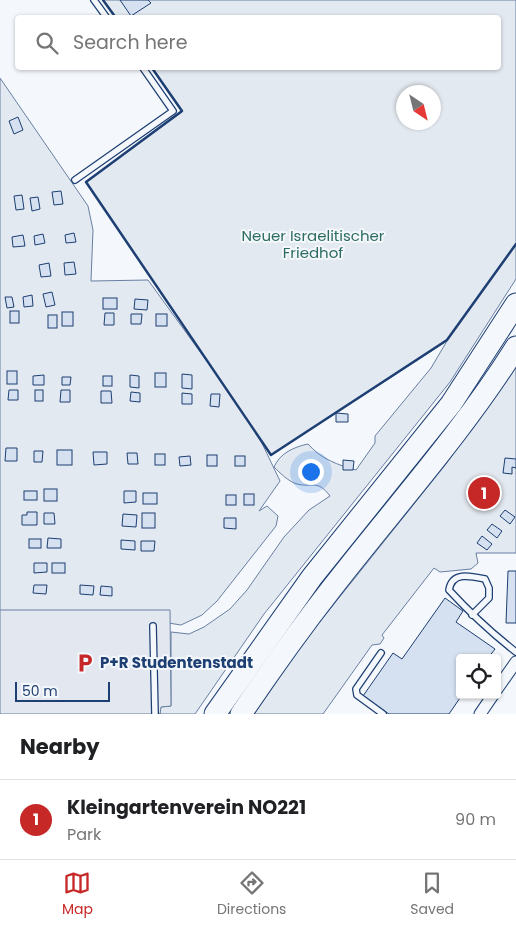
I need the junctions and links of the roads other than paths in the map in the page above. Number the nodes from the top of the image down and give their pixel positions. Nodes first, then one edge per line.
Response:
1 (94, 0) edge
2 (105, 15) edge
3 (144, 70) edge
4 (75, 180) dead end
5 (516, 304) edge
6 (516, 347) edge
7 (472, 615) junction
8 (153, 626) dead end
9 (516, 652) edge
10 (381, 653) dead end
11 (516, 662) edge
12 (501, 683) edge
13 (490, 699) edge
14 (155, 714) edge
15 (215, 714) edge
16 (241, 714) edge
17 (384, 714) edge
18 (480, 714) edge

1 - 2 lane
3 - 4 lane
5 - 15 highway
6 - 16 highway
7 - 7 lane
7 - 9 lane
8 - 14 lane
10 - 17 lane
11 - 12 street
13 - 18 street

